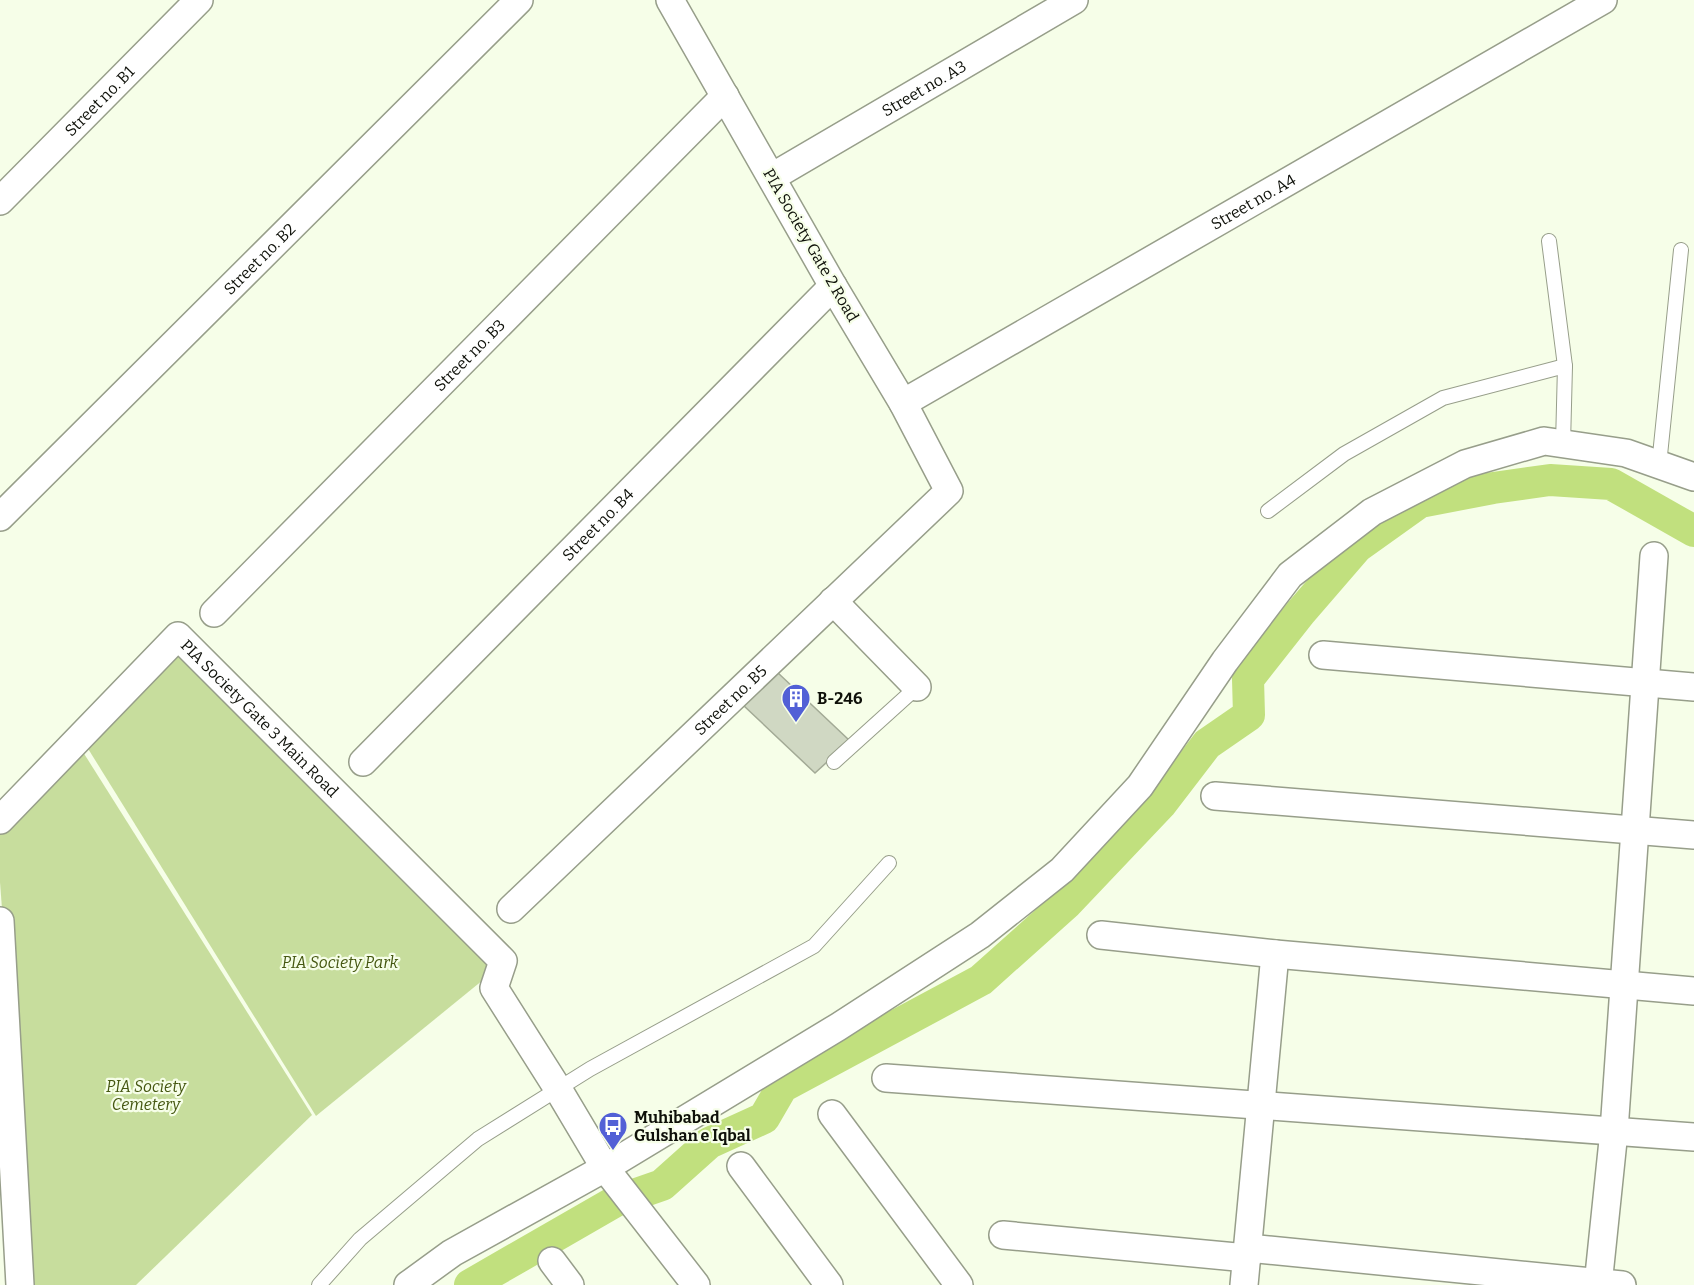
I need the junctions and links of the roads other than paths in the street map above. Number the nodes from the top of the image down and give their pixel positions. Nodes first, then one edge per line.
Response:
1 (199, 0) edge
2 (519, 0) edge
3 (670, 0) edge
4 (1074, 0) edge
5 (1604, 0) edge
6 (725, 96) junction
7 (772, 177) junction
8 (0, 201) edge
9 (1549, 241) dead end
10 (1681, 250) dead end
11 (833, 286) junction
12 (1565, 366) junction
13 (903, 403) junction
14 (1563, 444) junction
15 (1659, 465) junction
16 (1694, 477) edge
17 (949, 491) joint
18 (1268, 511) dead end
19 (0, 517) edge
20 (1654, 556) dead end
21 (833, 601) junction
22 (214, 613) dead end
23 (1323, 655) dead end
24 (1645, 683) junction
25 (917, 687) joint
26 (1694, 687) edge
27 (363, 762) dead end
28 (834, 762) dead end
29 (1215, 796) dead end
30 (0, 820) edge
31 (1635, 829) junction
32 (1694, 835) edge
33 (889, 863) dead end
34 (511, 909) dead end
35 (0, 921) edge
36 (1101, 935) dead end
37 (1275, 954) junction
38 (1624, 986) junction
39 (1694, 992) edge
40 (886, 1078) dead end
41 (558, 1089) junction
42 (1261, 1104) junction
43 (832, 1114) dead end
44 (1614, 1131) junction
45 (1694, 1137) edge
46 (741, 1166) dead end
47 (613, 1178) junction
48 (1004, 1235) dead end
49 (1248, 1253) junction
50 (552, 1261) dead end
51 (1606, 1284) edge
52 (20, 1285) edge
53 (318, 1285) edge
54 (408, 1285) edge
55 (570, 1285) edge
56 (696, 1285) edge
57 (829, 1285) edge
58 (959, 1285) edge
59 (1244, 1285) edge

1 - 8 street, Street no. B1
2 - 19 street, Street no. B2
3 - 6 street, PIA Society Gate 2 Road
4 - 7 street, Street no. A3
5 - 13 street, Street no. A4
6 - 7 street, PIA Society Gate 2 Road
6 - 22 street, Street no. B3
7 - 11 street, PIA Society Gate 2 Road
9 - 12 lane
10 - 15 lane
11 - 13 street, PIA Society Gate 2 Road
11 - 27 street, Street no. B4
12 - 14 lane
12 - 18 lane
13 - 17 street, PIA Society Gate 2 Road
14 - 15 street
14 - 47 street
15 - 16 street
17 - 21 street, Street no. B5
20 - 24 street
21 - 25 street
21 - 34 street, Street no. B5
23 - 24 street
24 - 26 street
24 - 31 street
25 - 28 lane
29 - 31 street
30 - 41 street, PIA Society Gate 3 Main Road
31 - 32 street
31 - 38 street
33 - 41 lane
35 - 52 street
36 - 37 street
37 - 38 street
37 - 42 street
38 - 39 street
38 - 44 street
40 - 42 street
41 - 47 street
41 - 53 lane
42 - 44 street
42 - 49 street
43 - 58 street
44 - 45 street
44 - 51 street
46 - 57 street
47 - 54 street
47 - 56 street
48 - 49 street
49 - 51 street
49 - 59 street
50 - 55 street

